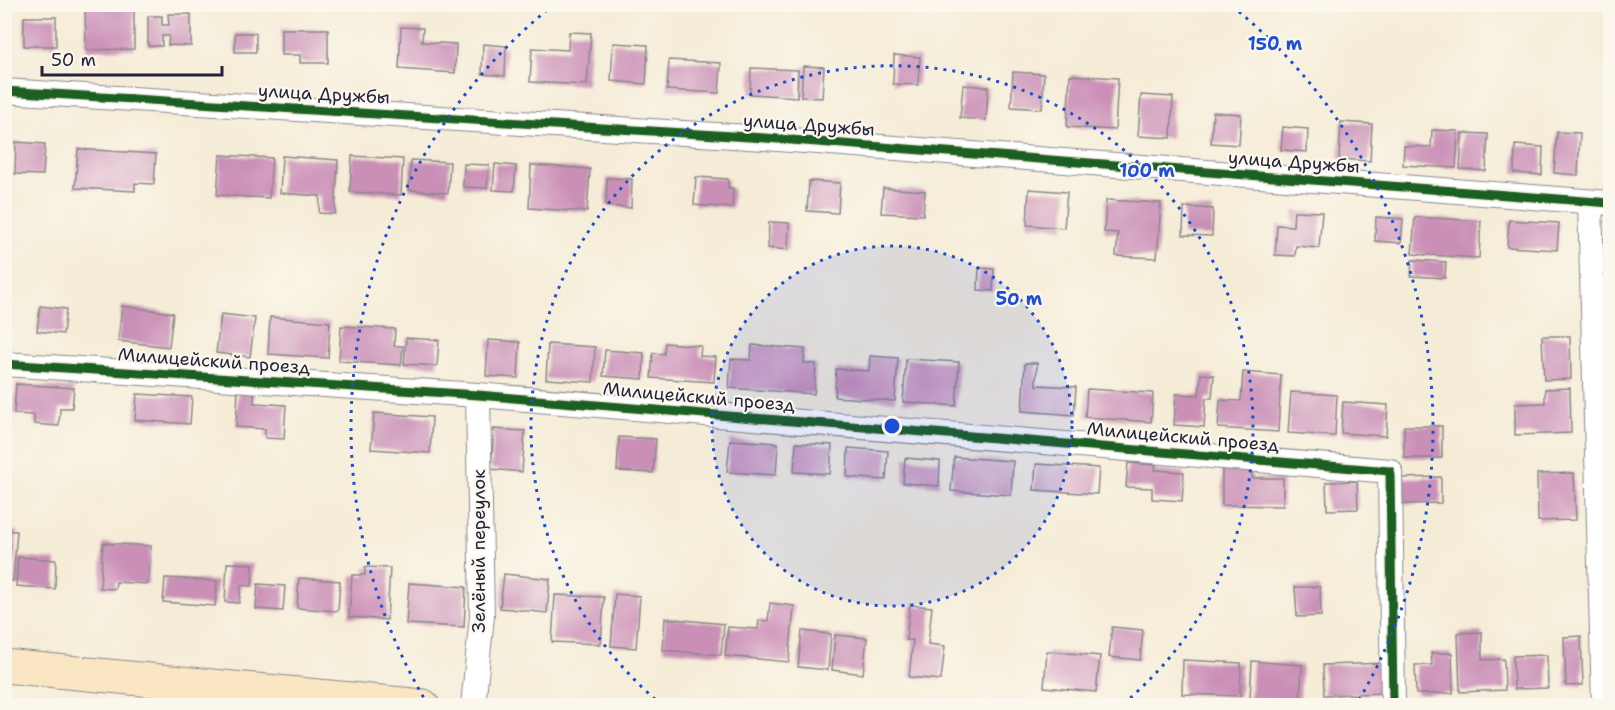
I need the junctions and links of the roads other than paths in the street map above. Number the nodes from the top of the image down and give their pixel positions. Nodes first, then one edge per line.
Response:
1 (4, 91) edge
2 (1600, 203) edge
3 (4, 364) edge
4 (478, 395) junction
5 (4, 666) edge
6 (423, 705) edge
7 (473, 705) edge
8 (1393, 705) edge
9 (1604, 705) edge

1 - 2 street, улица Дружбы
2 - 9 street
3 - 4 street, Милицейский проезд
4 - 7 street, Зелёный переулок
4 - 8 street, Милицейский проезд
5 - 6 main road

